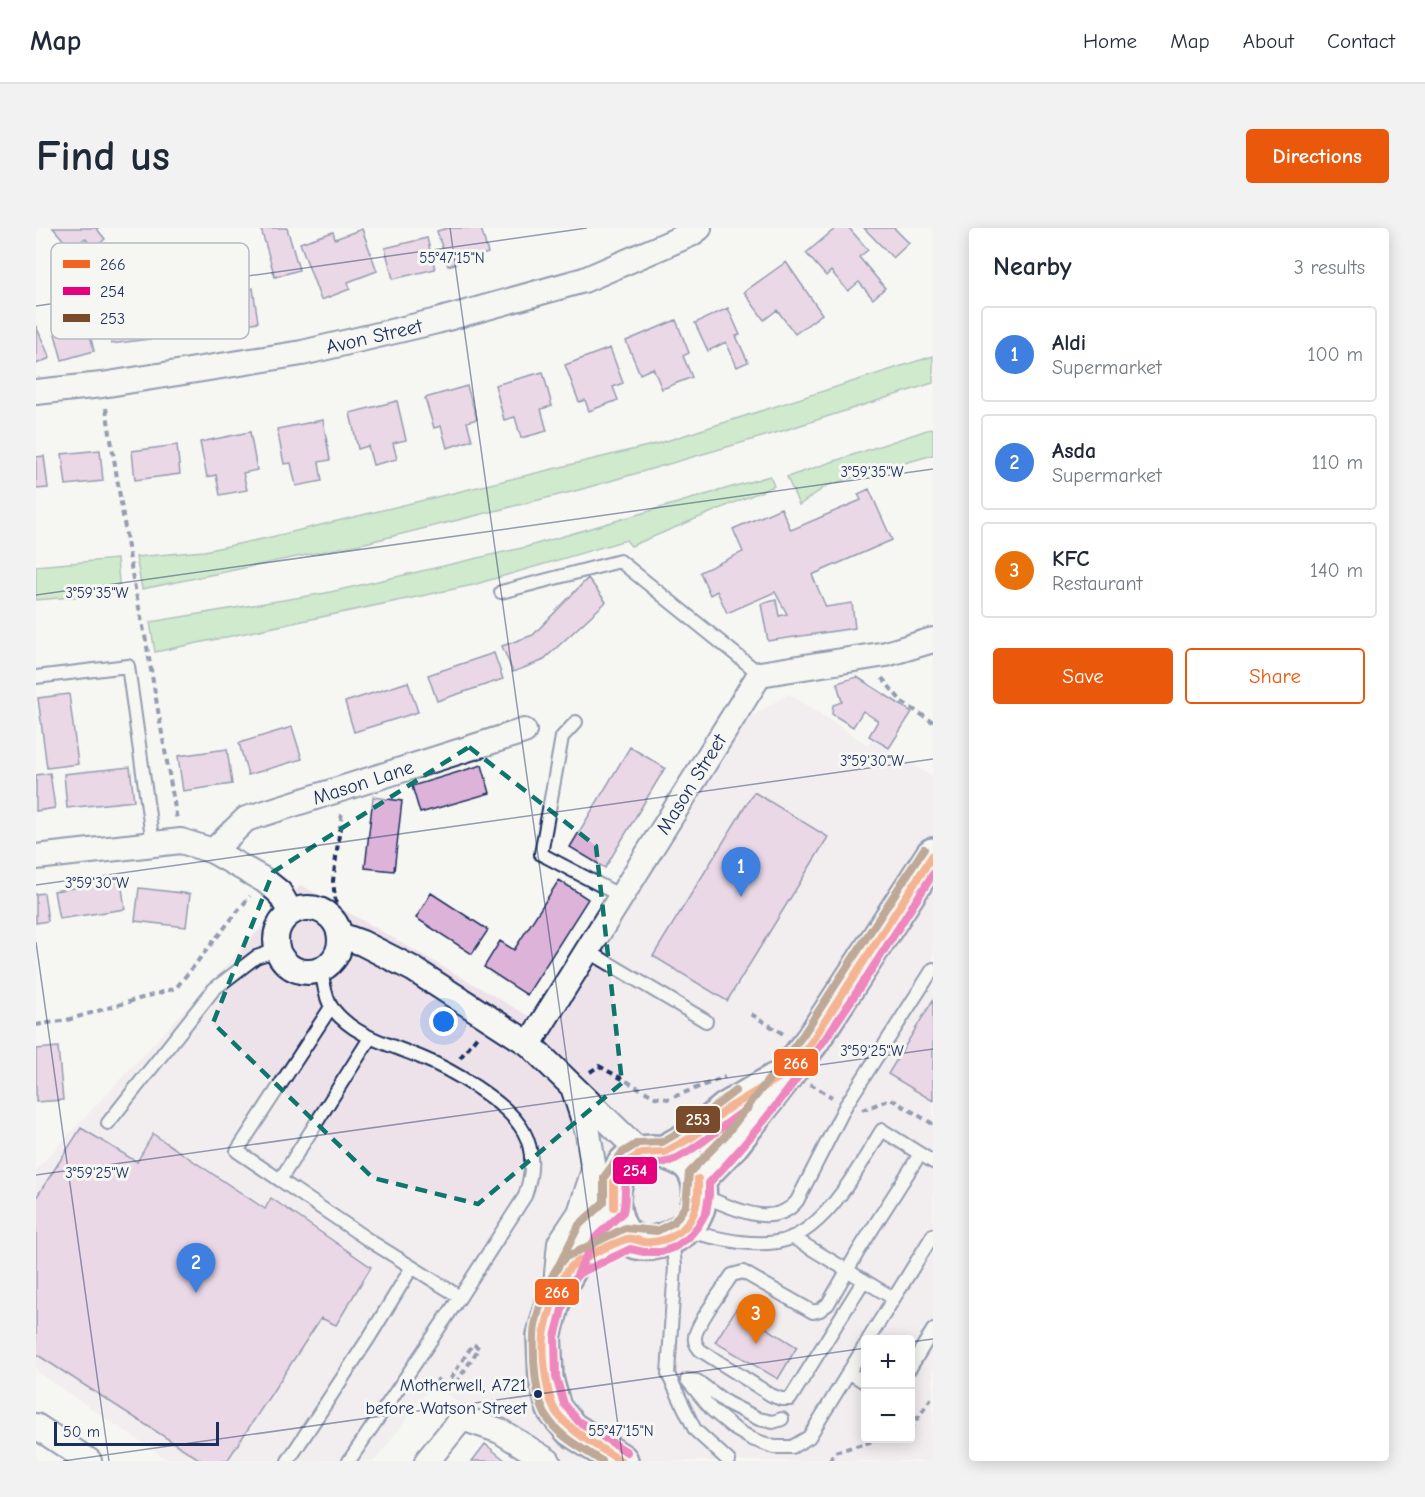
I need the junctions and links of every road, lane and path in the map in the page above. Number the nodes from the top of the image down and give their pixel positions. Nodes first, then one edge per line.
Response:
1 (699, 228) edge
2 (102, 385) junction
3 (36, 392) edge
4 (501, 592) dead end
5 (933, 640) edge
6 (865, 657) junction
7 (760, 674) junction
8 (36, 677) edge
9 (576, 722) dead end
10 (933, 722) edge
11 (524, 731) dead end
12 (345, 787) junction
13 (181, 841) junction
14 (153, 844) junction
15 (213, 851) junction
16 (933, 855) edge
17 (36, 857) edge
18 (264, 880) junction
19 (621, 896) junction
20 (291, 913) junction
21 (340, 935) junction
22 (277, 951) junction
23 (588, 951) junction
24 (933, 969) edge
25 (321, 970) junction
26 (331, 1007) junction
27 (751, 1014) dead end
28 (490, 1019) junction
29 (706, 1021) dead end
30 (36, 1025) edge
31 (370, 1038) junction
32 (812, 1041) junction
33 (530, 1044) junction
34 (451, 1070) junction
35 (790, 1071) junction
36 (731, 1074) dead end
37 (573, 1084) junction
38 (108, 1123) dead end
39 (653, 1153) junction
40 (920, 1154) junction
41 (933, 1162) edge
42 (280, 1180) junction
43 (699, 1187) junction
44 (614, 1207) junction
45 (676, 1234) junction
46 (933, 1235) edge
47 (792, 1237) junction
48 (629, 1238) junction
49 (412, 1267) junction
50 (848, 1270) junction
51 (563, 1280) junction
52 (864, 1280) junction
53 (460, 1297) junction
54 (893, 1298) junction
55 (933, 1330) edge
56 (871, 1335) edge
57 (861, 1352) edge
58 (915, 1360) edge
59 (848, 1372) junction
60 (668, 1374) junction
61 (436, 1379) dead end
62 (861, 1380) edge
63 (688, 1381) junction
64 (453, 1388) dead end
65 (933, 1396) edge
66 (782, 1419) dead end
67 (915, 1422) edge
68 (36, 1426) edge
69 (866, 1443) edge
70 (89, 1461) edge
71 (288, 1461) edge
72 (350, 1461) edge
73 (427, 1461) edge
74 (548, 1461) edge
75 (621, 1461) edge
76 (729, 1461) edge
77 (830, 1461) edge

1 - 2 street, Avon Street
2 - 3 street, Avon Street
2 - 13 path
4 - 7 lane
5 - 6 street
6 - 7 street
6 - 10 path
7 - 19 street, Mason Street
8 - 14 lane
9 - 19 lane
11 - 12 street, Mason Lane
12 - 15 street, Mason Lane
12 - 21 path
13 - 14 street
13 - 15 street
14 - 17 street
15 - 18 street
16 - 32 main road
18 - 20 street
18 - 30 path
19 - 23 street, Mason Street
20 - 21 street
20 - 22 street
21 - 25 street
21 - 28 street
22 - 25 street
22 - 38 lane
23 - 29 lane
23 - 33 street, Mason Street
24 - 43 lane
25 - 26 lane
26 - 31 lane
26 - 42 lane
27 - 32 path
28 - 33 street
28 - 34 path
31 - 34 lane
31 - 42 lane
32 - 35 main road
33 - 37 street
34 - 53 lane
35 - 39 main road
35 - 43 main road
36 - 37 path
37 - 39 street
37 - 51 street
39 - 43 main road
39 - 44 main road
40 - 41 lane
40 - 47 lane
40 - 50 lane
42 - 49 lane
43 - 45 main road
44 - 48 main road
44 - 51 main road
45 - 47 lane
45 - 48 main road
45 - 60 lane
46 - 54 lane
47 - 50 lane
48 - 51 main road
49 - 53 lane
49 - 71 lane
50 - 52 lane
50 - 52 lane
51 - 75 main road
52 - 54 lane
53 - 72 lane
54 - 56 lane
55 - 58 lane
57 - 59 lane
59 - 62 lane
59 - 63 lane
60 - 63 lane
60 - 76 lane
61 - 64 path
63 - 66 lane
65 - 67 path
68 - 70 street
69 - 77 path
73 - 74 street

